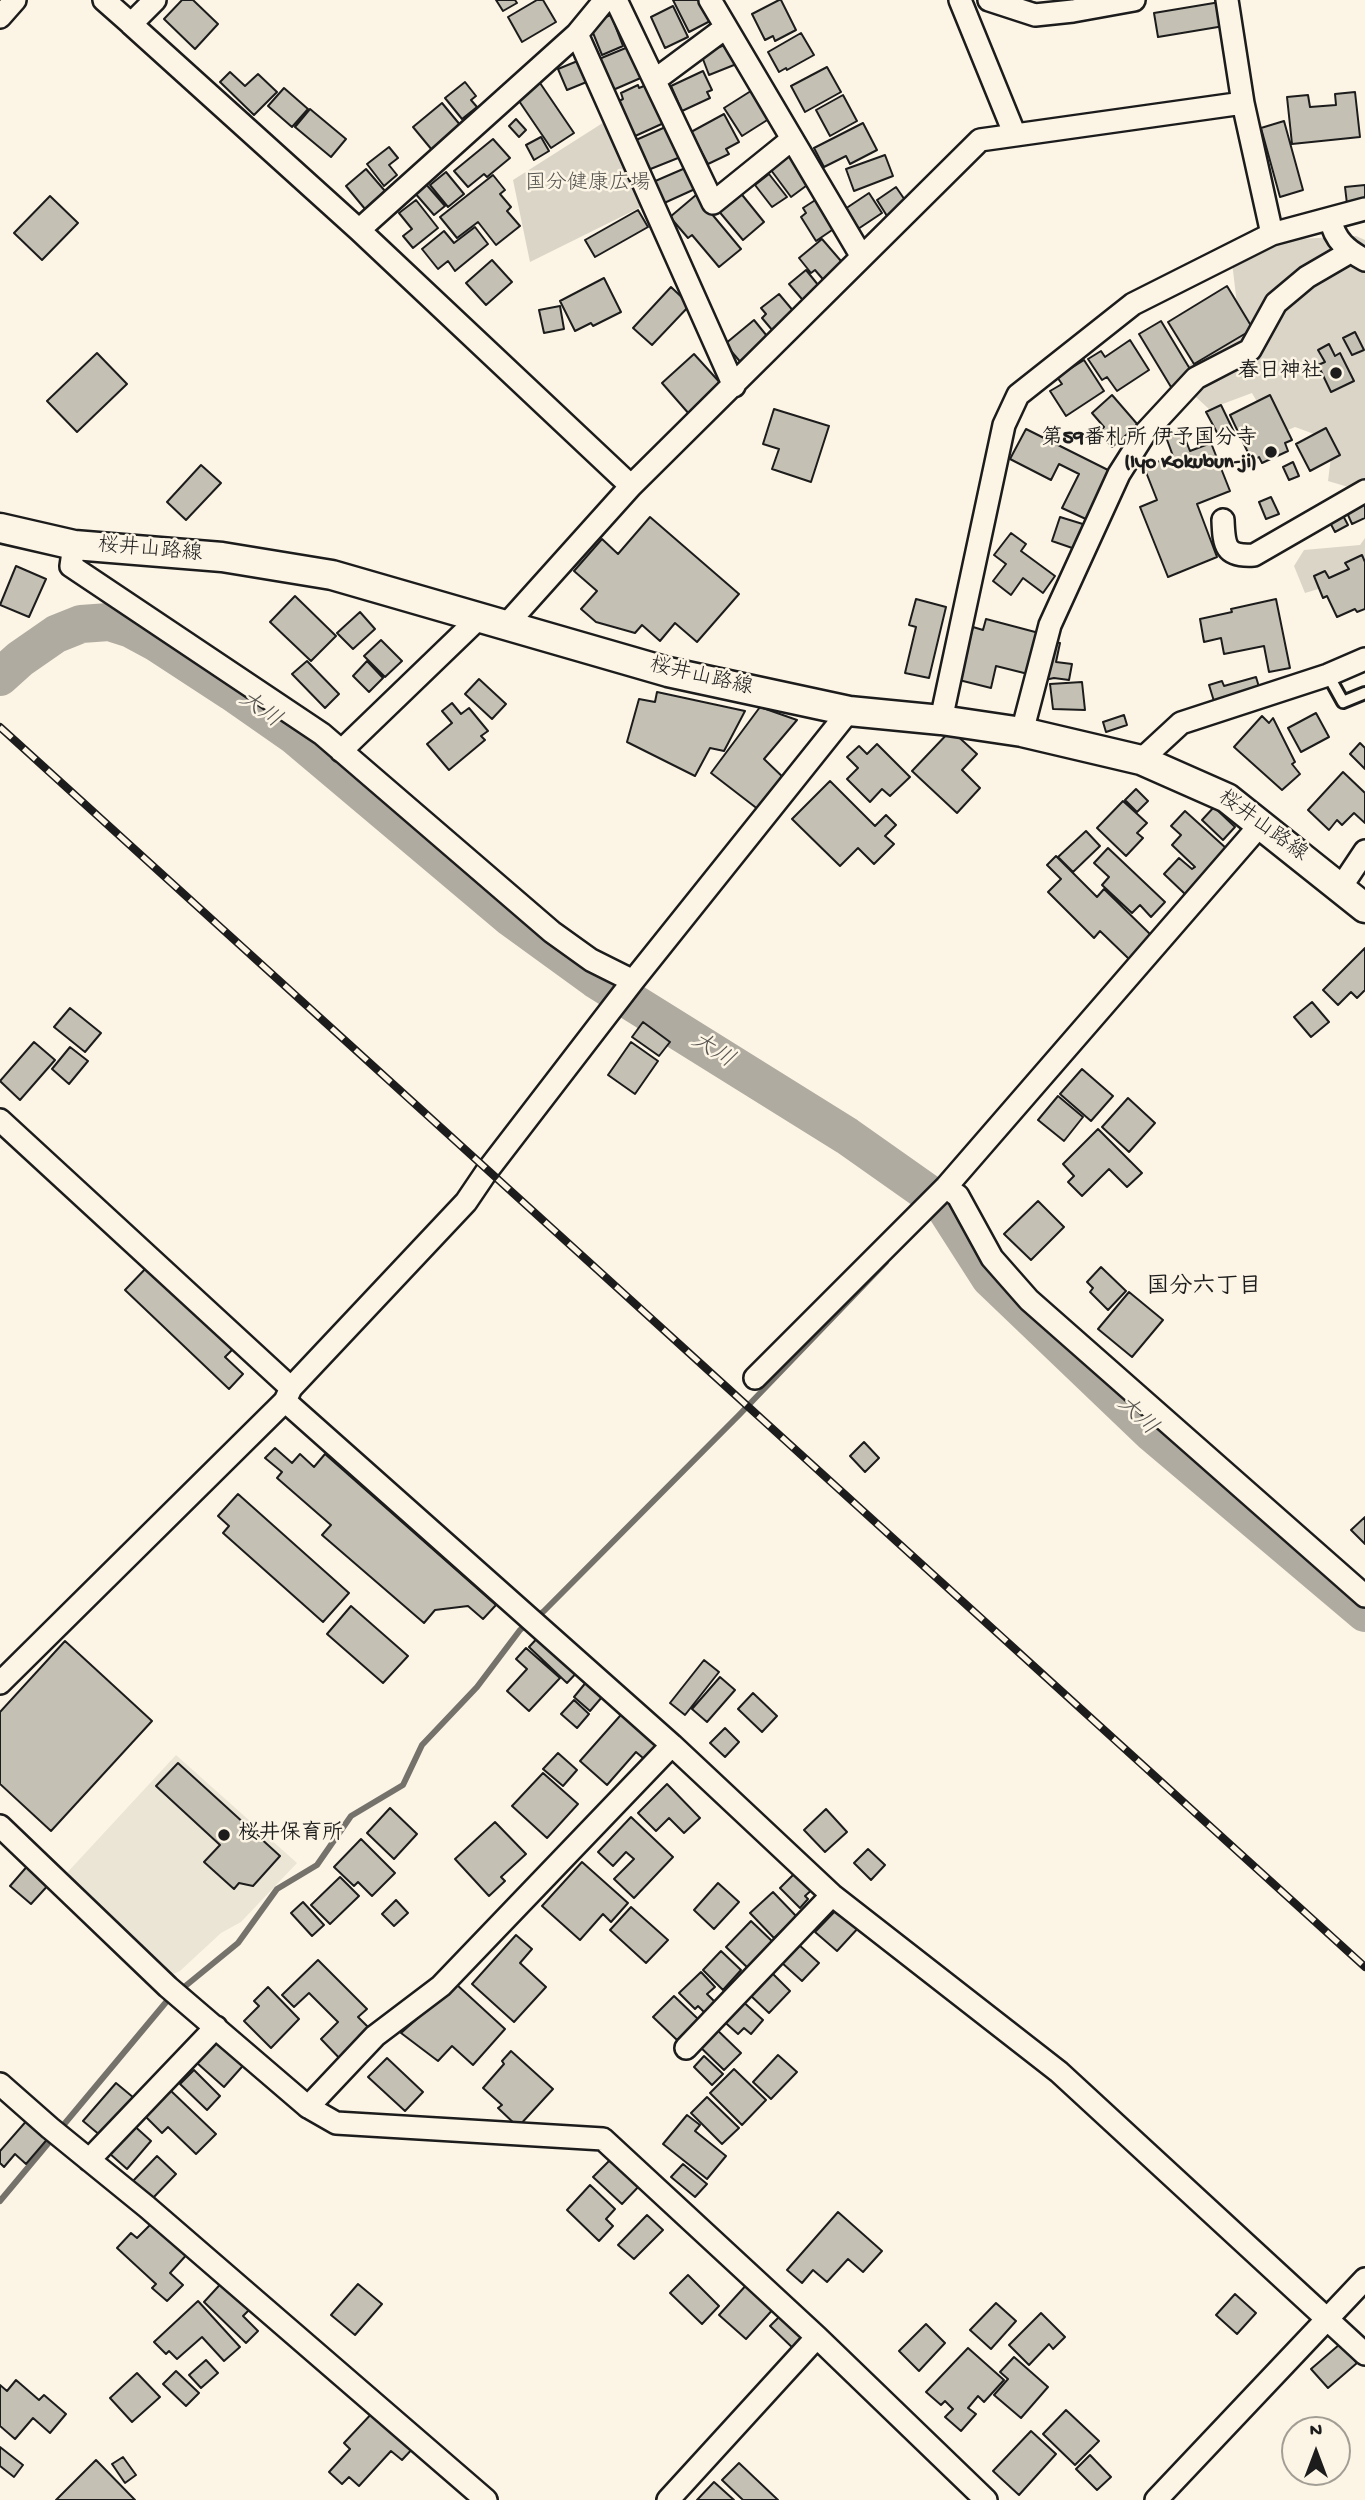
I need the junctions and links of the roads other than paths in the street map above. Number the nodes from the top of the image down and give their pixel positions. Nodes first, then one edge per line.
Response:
1 (15, 0) edge
2 (104, 0) edge
3 (155, 0) edge
4 (605, 0) edge
5 (616, 0) edge
6 (710, 0) edge
7 (960, 0) edge
8 (989, 0) edge
9 (1134, 0) edge
10 (1227, 0) edge
11 (0, 17) edge
12 (725, 28) junction
13 (138, 30) junction
14 (577, 34) junction
15 (655, 80) junction
16 (1243, 103) junction
17 (1015, 135) junction
18 (791, 140) junction
19 (1365, 209) edge
20 (1331, 220) junction
21 (359, 230) junction
22 (1272, 234) junction
23 (1357, 256) edge
24 (862, 257) junction
25 (734, 386) junction
26 (631, 486) junction
27 (1365, 491) edge
28 (1223, 520) dead end
29 (0, 528) edge
30 (74, 545) junction
31 (493, 621) junction
32 (1365, 659) edge
33 (1328, 675) junction
34 (1365, 693) edge
35 (849, 711) junction
36 (941, 720) junction
37 (1022, 732) junction
38 (341, 751) junction
39 (1141, 760) junction
40 (1261, 824) junction
41 (1365, 851) edge
42 (1341, 887) junction
43 (1365, 908) edge
44 (633, 981) junction
45 (0, 1120) edge
46 (946, 1187) junction
47 (755, 1378) dead end
48 (288, 1394) junction
49 (1365, 1596) edge
50 (0, 1683) edge
51 (672, 1745) junction
52 (0, 1826) edge
53 (832, 1895) junction
54 (216, 2027) junction
55 (686, 2048) dead end
56 (0, 2084) edge
57 (308, 2107) junction
58 (89, 2161) junction
59 (1365, 2279) edge
60 (1327, 2319) junction
61 (817, 2337) junction
62 (1365, 2354) edge
63 (486, 2500) edge
64 (668, 2500) edge
65 (986, 2500) edge
66 (1156, 2500) edge

1 - 11 street
2 - 13 street
3 - 13 street
4 - 14 street
5 - 15 street
6 - 12 street
7 - 17 street
8 - 9 street
10 - 16 street
12 - 15 street
12 - 18 street
13 - 21 street
14 - 21 street
14 - 25 street
15 - 18 street
16 - 17 street
16 - 22 street
17 - 24 street
18 - 24 street
19 - 20 street
20 - 22 street
20 - 23 street
21 - 26 street
22 - 36 street
23 - 37 street
24 - 25 street
25 - 26 street
26 - 31 street
27 - 28 street
29 - 30 main road, 桜井山路線
30 - 31 main road, 桜井山路線
30 - 38 street
31 - 35 main road, 桜井山路線
31 - 38 street
32 - 33 street
33 - 34 lane
33 - 39 street
35 - 36 main road, 桜井山路線
35 - 44 street
36 - 37 main road, 桜井山路線
37 - 39 main road, 桜井山路線
38 - 44 street
39 - 40 main road, 桜井山路線
40 - 42 main road, 桜井山路線
40 - 46 street
41 - 42 street
42 - 43 main road, 桜井山路線
44 - 48 street
45 - 48 street
46 - 47 street
46 - 49 street
48 - 50 street
48 - 51 street
51 - 53 street
51 - 57 street
52 - 54 street
53 - 55 street
53 - 60 street
54 - 57 street
54 - 58 street
56 - 58 street
57 - 61 street
58 - 63 street
59 - 60 street
60 - 62 street
60 - 66 street
61 - 64 street
61 - 65 street

